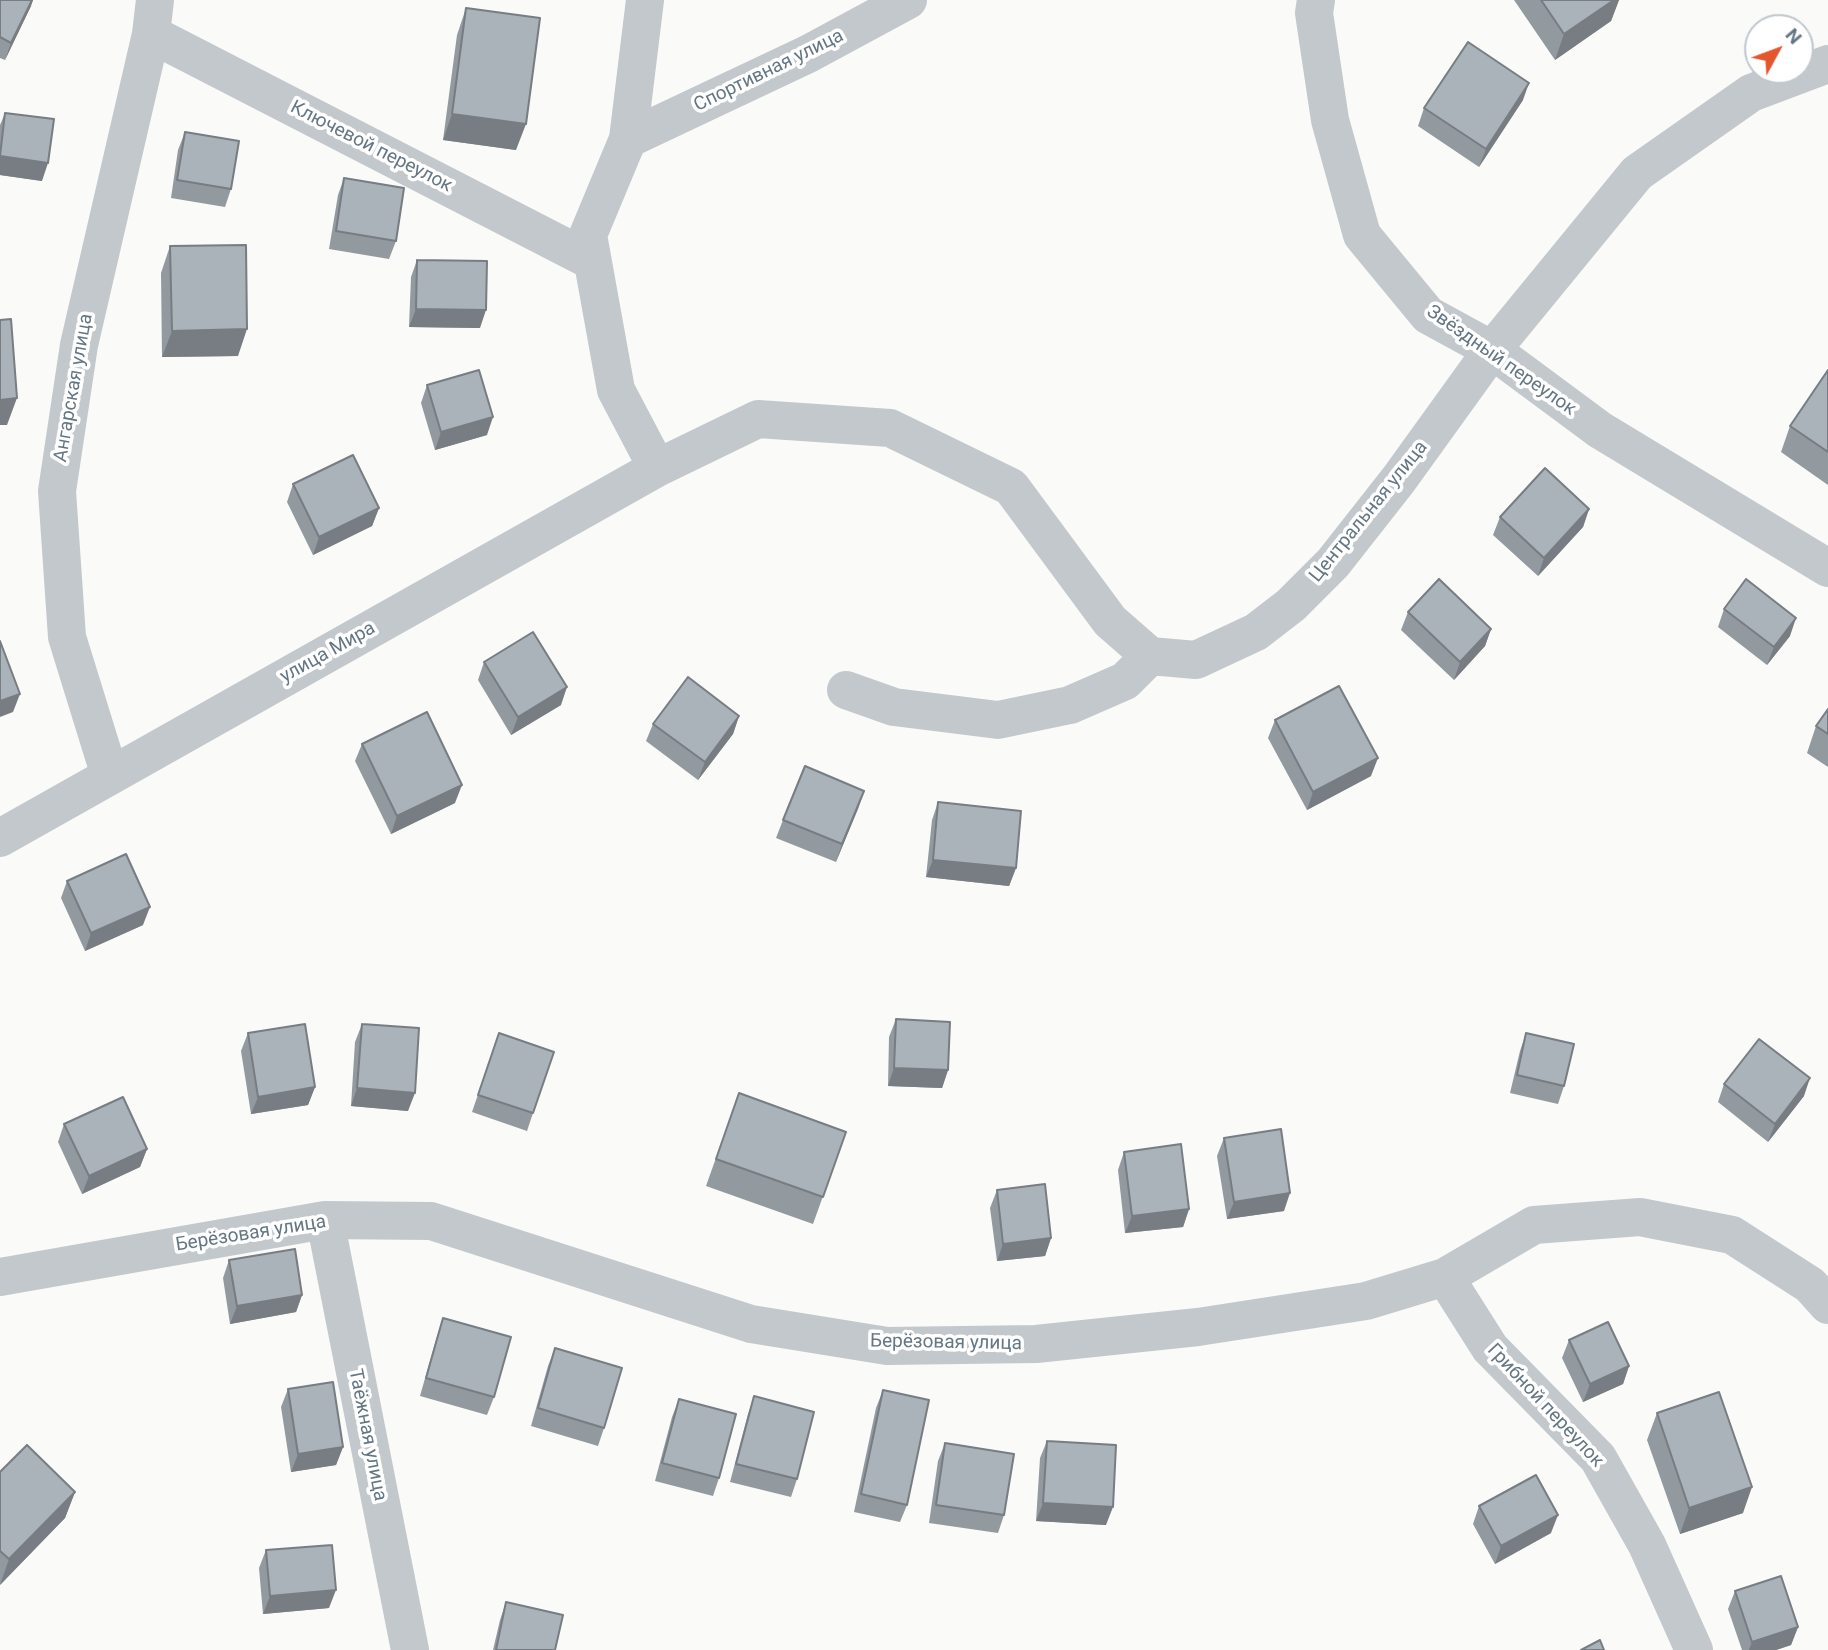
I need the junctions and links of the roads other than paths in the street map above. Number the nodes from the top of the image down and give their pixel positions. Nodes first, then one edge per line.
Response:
1 (645, 0) edge
2 (908, 0) edge
3 (1315, 0) edge
4 (153, 17) edge
5 (1828, 64) edge
6 (628, 139) junction
7 (592, 261) junction
8 (1492, 350) junction
9 (657, 468) junction
10 (1828, 569) edge
11 (1150, 656) junction
12 (846, 690) dead end
13 (110, 776) junction
14 (0, 838) edge
15 (325, 1220) junction
16 (0, 1277) edge
17 (1445, 1277) junction
18 (1828, 1304) edge
19 (410, 1650) edge
20 (1694, 1650) edge

1 - 6 street
2 - 6 street, Спортивная улица
3 - 8 street, Звёздный переулок
4 - 7 street, Ключевой переулок
4 - 13 street, Ангарская улица
5 - 8 street, Центральная улица
6 - 7 street
7 - 9 street
8 - 10 street, Звёздный переулок
8 - 11 street, Центральная улица
9 - 11 street
9 - 13 street, улица Мира
11 - 12 street
13 - 14 street, улица Мира
15 - 16 street, Берёзовая улица
15 - 17 street, Берёзовая улица
15 - 19 street, Таёжная улица
17 - 18 street, Берёзовая улица
17 - 20 street, Грибной переулок

